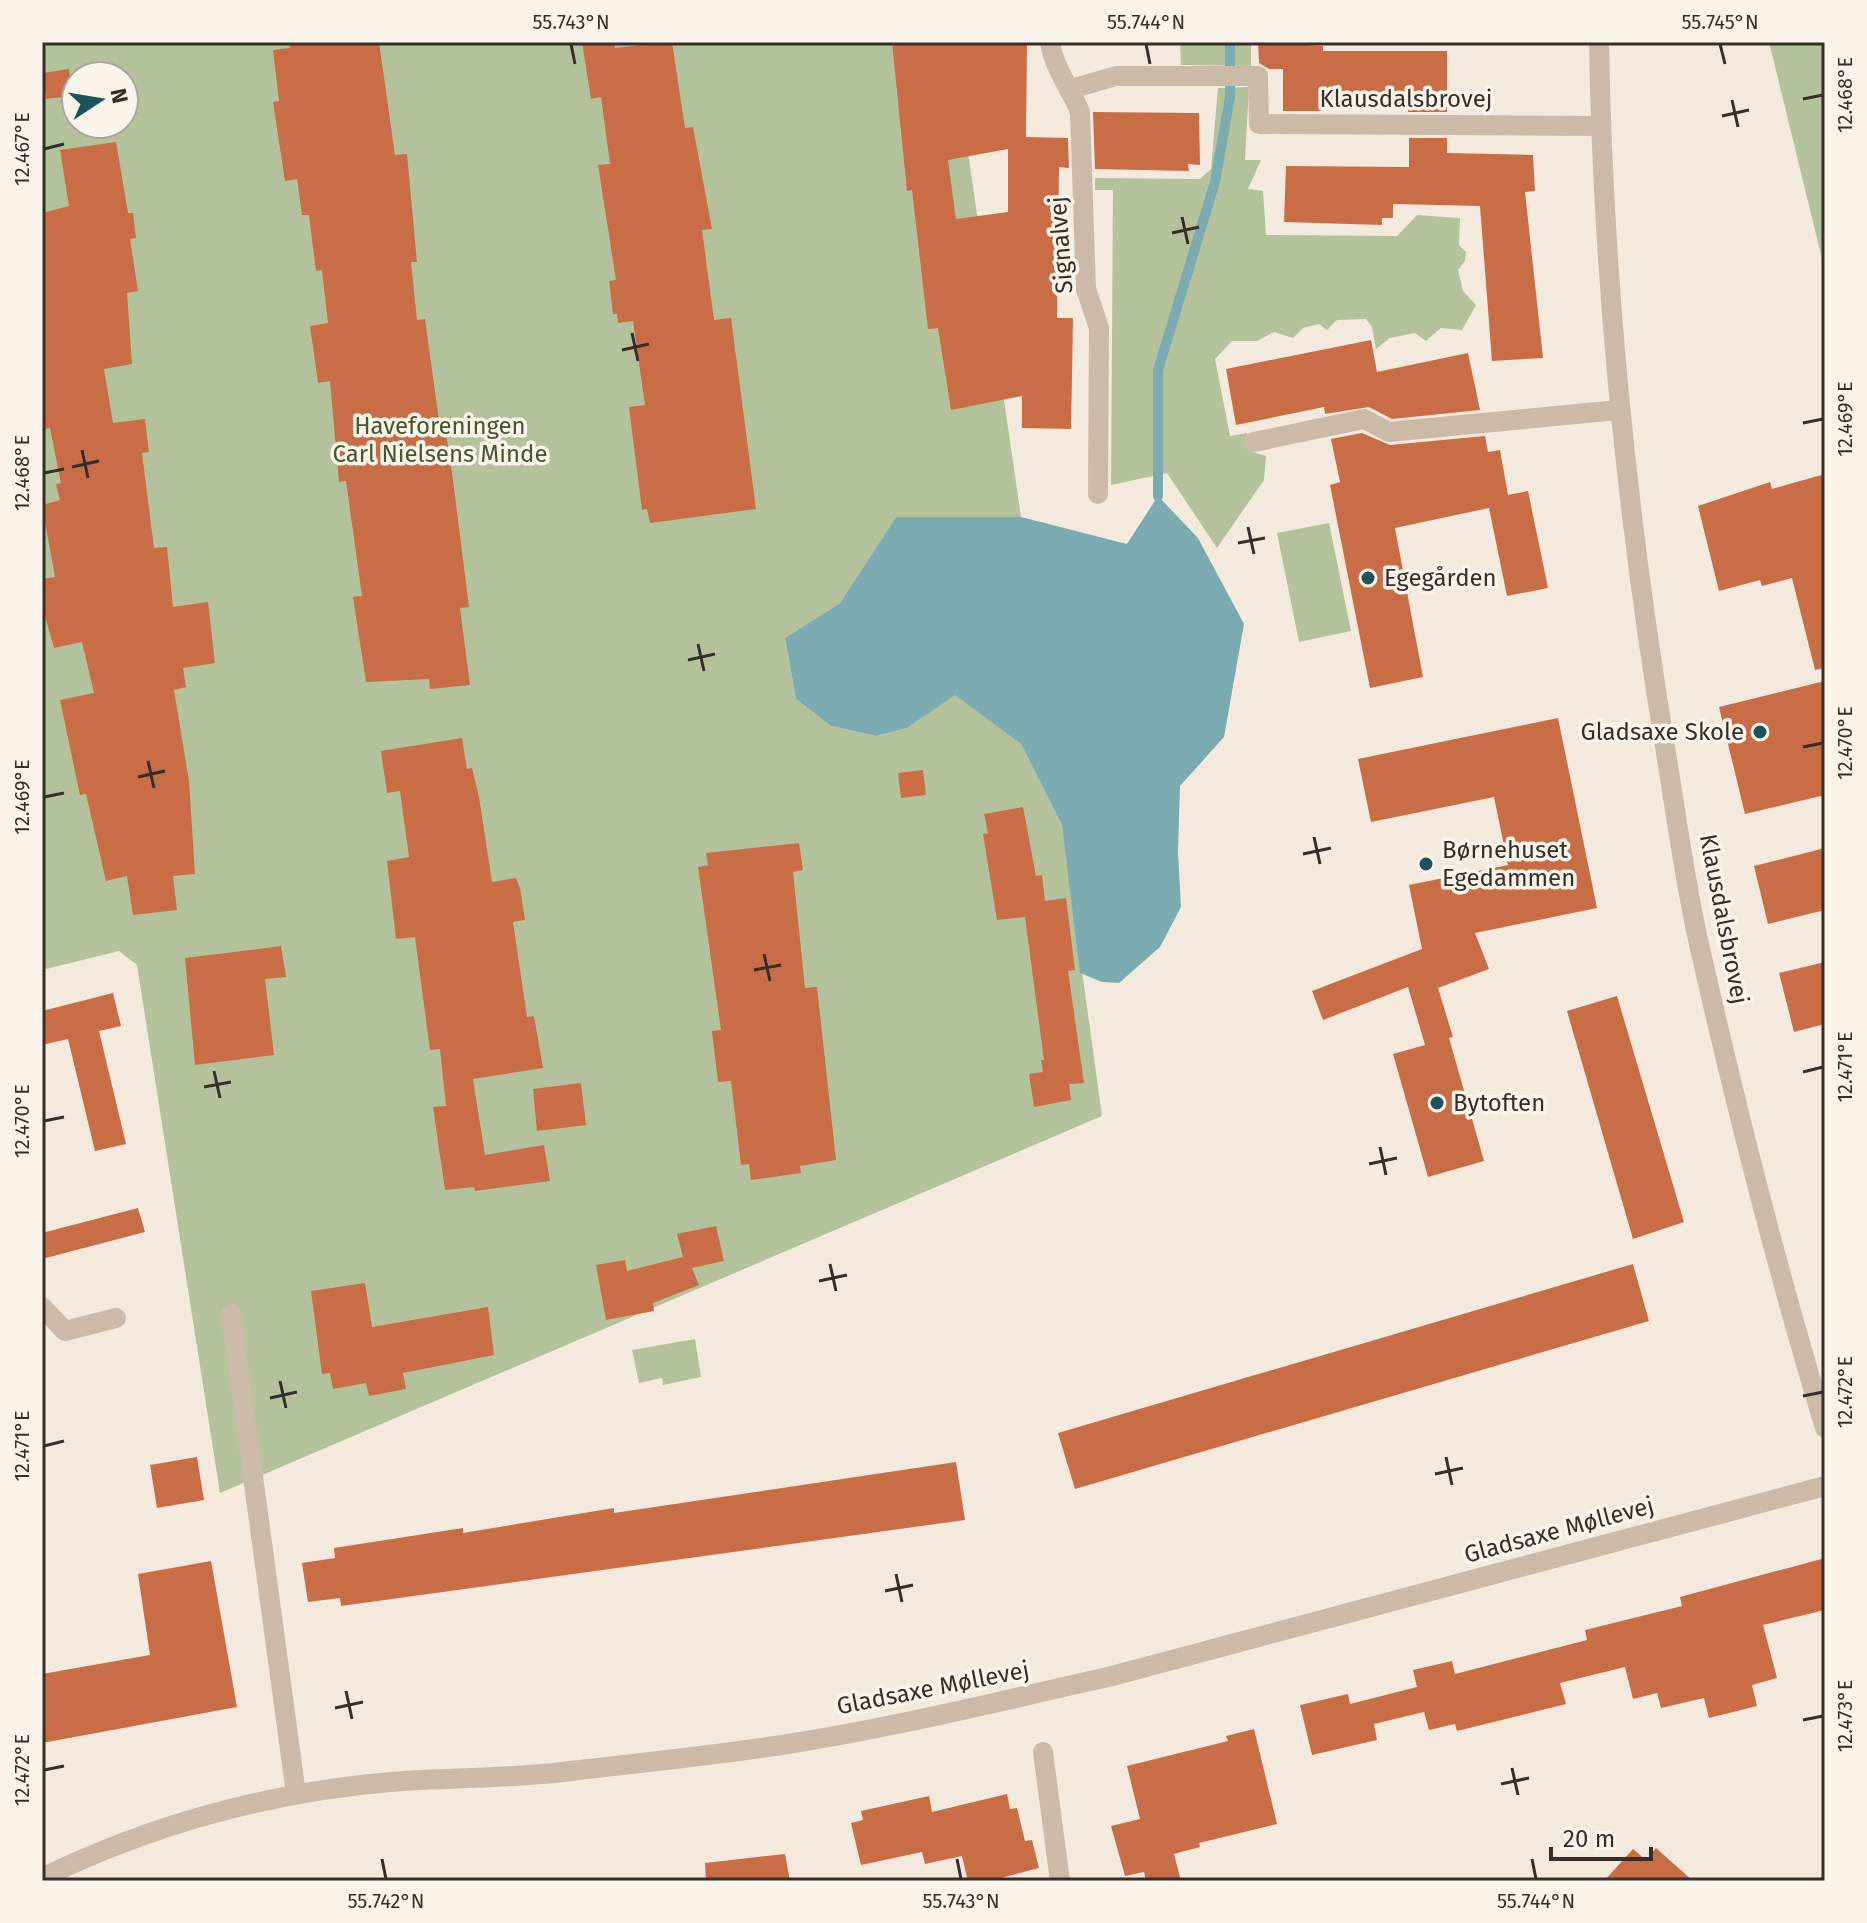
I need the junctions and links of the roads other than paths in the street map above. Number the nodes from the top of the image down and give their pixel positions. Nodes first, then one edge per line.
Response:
1 (1050, 42) edge
2 (1599, 42) edge
3 (1071, 89) junction
4 (1601, 126) junction
5 (1618, 410) junction
6 (1254, 442) dead end
7 (1098, 494) dead end
8 (42, 1307) edge
9 (231, 1314) dead end
10 (116, 1318) dead end
11 (1825, 1428) edge
12 (1825, 1486) edge
13 (1043, 1752) dead end
14 (296, 1794) junction
15 (42, 1878) edge
16 (1060, 1881) edge

1 - 3 street, Signalvej
2 - 4 street, Klausdalsbrovej
3 - 4 street, Klausdalsbrovej
3 - 7 street, Signalvej
4 - 5 street, Klausdalsbrovej
5 - 6 street
5 - 11 street, Klausdalsbrovej
8 - 10 street
9 - 14 street
12 - 14 street, Gladsaxe Møllevej
13 - 16 street
14 - 15 street, Gladsaxe Møllevej

